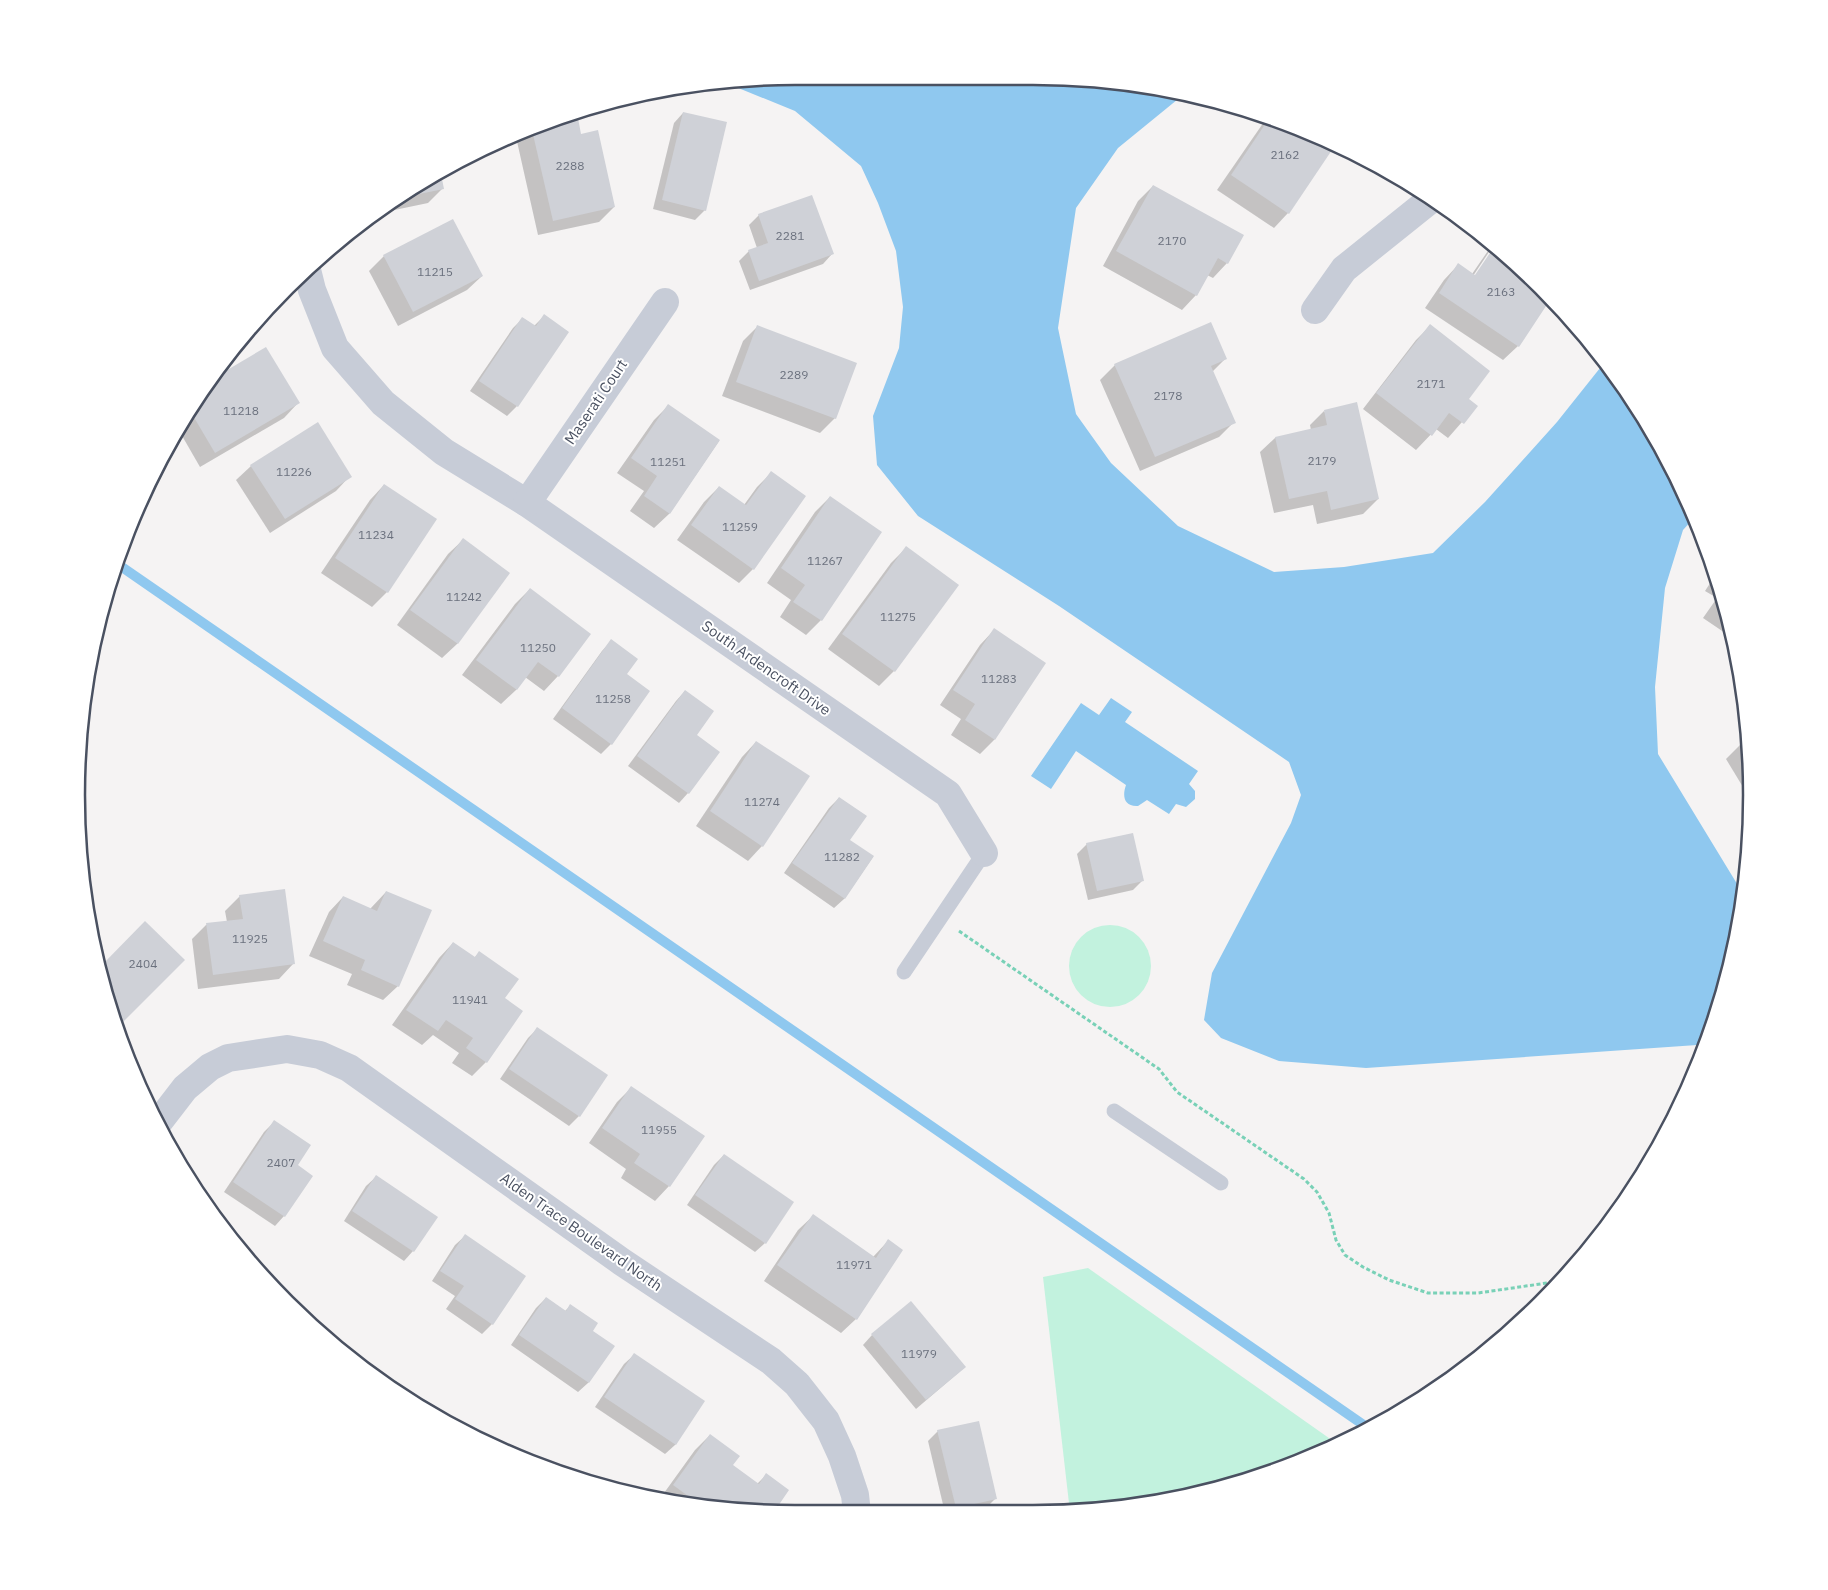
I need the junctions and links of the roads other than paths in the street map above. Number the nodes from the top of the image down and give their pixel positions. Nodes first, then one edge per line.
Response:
1 (1425, 204) edge
2 (309, 278) edge
3 (665, 302) dead end
4 (1315, 310) dead end
5 (527, 503) junction
6 (984, 853) joint
7 (904, 972) dead end
8 (1114, 1112) dead end
9 (162, 1117) edge
10 (1221, 1183) dead end
11 (856, 1505) edge

1 - 4 street
2 - 5 street, South Ardencroft Drive
3 - 5 street, Maserati Court
5 - 6 street, South Ardencroft Drive
6 - 7 lane
8 - 10 lane
9 - 11 street, Alden Trace Boulevard North

